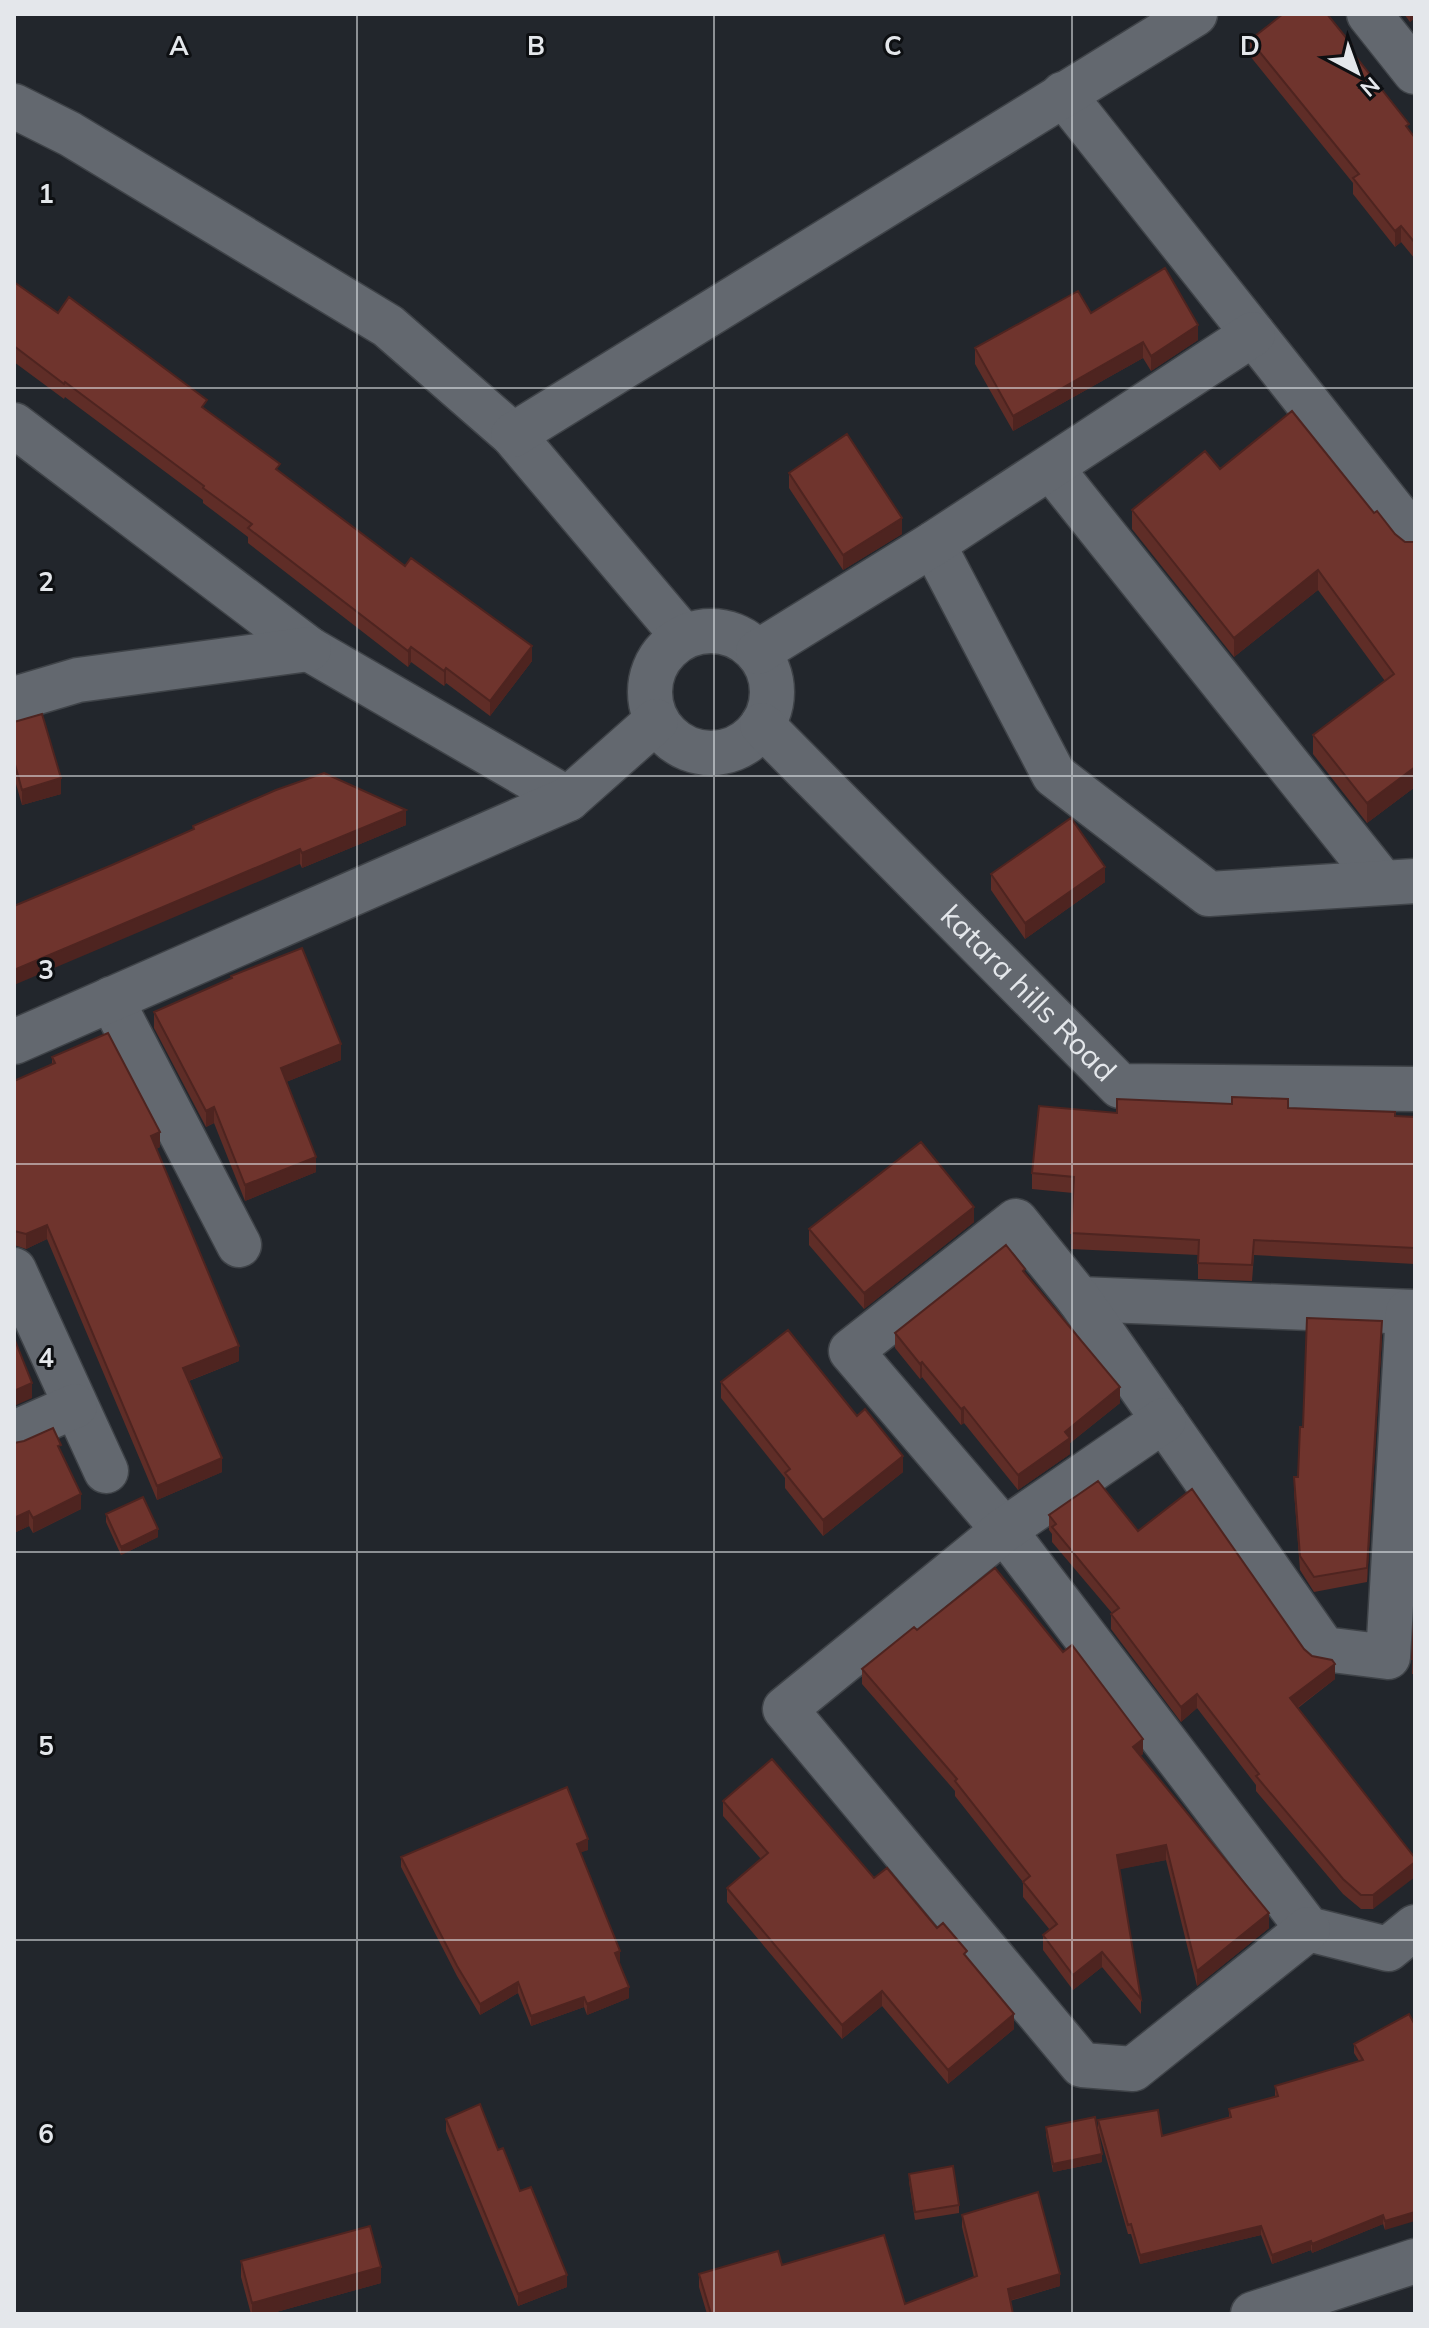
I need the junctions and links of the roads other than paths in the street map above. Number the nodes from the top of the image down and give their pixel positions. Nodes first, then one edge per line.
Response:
1 (1195, 14) edge
2 (1369, 14) edge
3 (1415, 72) edge
4 (1063, 94) junction
5 (14, 106) edge
6 (1253, 334) junction
7 (14, 425) edge
8 (513, 435) junction
9 (1051, 468) junction
10 (1415, 538) edge
11 (933, 544) junction
12 (683, 636) junction
13 (309, 649) junction
14 (758, 652) junction
15 (14, 699) edge
16 (656, 721) junction
17 (762, 725) junction
18 (568, 799) junction
19 (1398, 882) edge
20 (111, 999) junction
21 (14, 1042) edge
22 (1415, 1089) edge
23 (239, 1245) dead end
24 (14, 1270) edge
25 (1079, 1299) junction
26 (1412, 1312) edge
27 (75, 1406) junction
28 (1164, 1420) junction
29 (14, 1433) edge
30 (106, 1471) dead end
31 (1004, 1530) junction
32 (1415, 1927) edge
33 (1308, 1929) junction
34 (1415, 2261) edge
35 (1253, 2314) edge

1 - 4 street
2 - 3 street
4 - 6 street
4 - 8 street
5 - 8 street
6 - 9 street
6 - 10 street
7 - 13 street
8 - 12 street
9 - 11 street
9 - 19 street
11 - 14 street
11 - 19 street
12 - 14 street
12 - 16 street
13 - 15 street
13 - 18 street
14 - 17 street
16 - 17 street
16 - 18 street
17 - 22 street, katara hills Road
18 - 20 street
20 - 21 street
20 - 23 street
24 - 27 street
25 - 26 street
25 - 28 street
25 - 31 street
26 - 28 street
27 - 29 street
27 - 30 street
28 - 31 street
31 - 33 street
31 - 33 street
32 - 33 street
34 - 35 street

